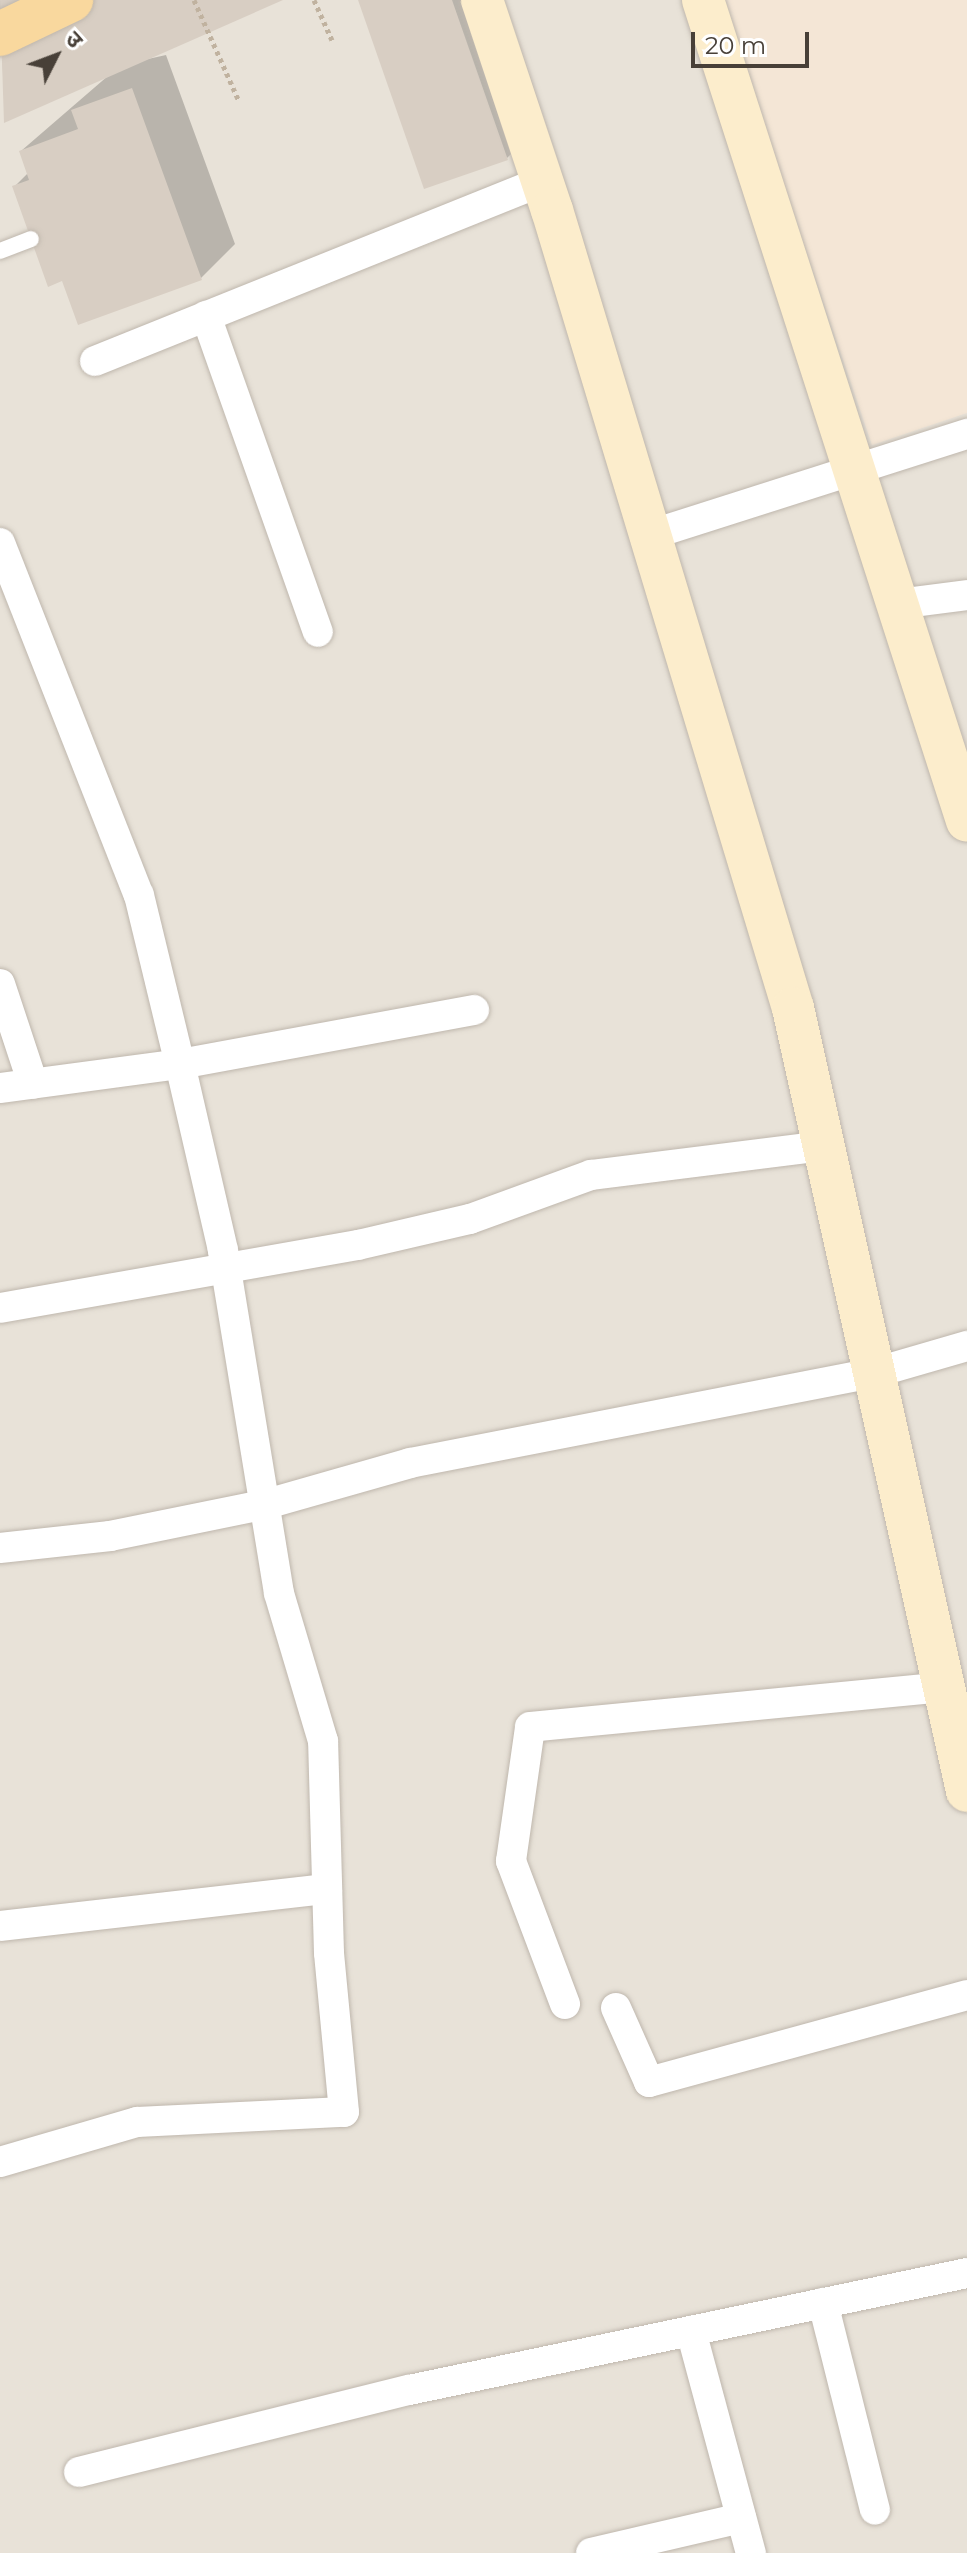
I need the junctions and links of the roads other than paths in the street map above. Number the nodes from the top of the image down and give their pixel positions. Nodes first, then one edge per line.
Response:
1 (71, 0) edge
2 (482, 0) edge
3 (703, 0) edge
4 (0, 34) edge
5 (542, 181) junction
6 (31, 239) dead end
7 (0, 251) edge
8 (206, 316) junction
9 (95, 361) dead end
10 (967, 434) edge
11 (856, 470) junction
12 (650, 535) junction
13 (0, 543) edge
14 (967, 595) edge
15 (898, 604) junction
16 (318, 632) dead end
17 (967, 821) edge
18 (0, 984) edge
19 (474, 1010) dead end
20 (180, 1064) junction
21 (33, 1084) junction
22 (0, 1088) edge
23 (823, 1146) junction
24 (226, 1265) junction
25 (0, 1308) edge
26 (967, 1346) edge
27 (874, 1373) junction
28 (263, 1505) junction
29 (0, 1548) edge
30 (944, 1687) junction
31 (967, 1791) edge
32 (327, 1889) junction
33 (0, 1926) edge
34 (967, 1995) edge
35 (565, 2004) dead end
36 (616, 2008) dead end
37 (0, 2162) edge
38 (967, 2273) edge
39 (823, 2303) junction
40 (691, 2331) junction
41 (79, 2472) dead end
42 (875, 2510) dead end
43 (741, 2518) junction
44 (591, 2553) edge
45 (751, 2553) edge

1 - 4 main road
2 - 5 street
3 - 11 street
5 - 8 street
5 - 12 street
6 - 7 lane
8 - 9 street
8 - 16 street
10 - 11 street
11 - 12 street
11 - 15 street
12 - 23 street
13 - 20 street
14 - 15 street
15 - 17 street
18 - 21 street
19 - 20 street
20 - 21 street
20 - 24 street
21 - 22 street
23 - 24 street
23 - 27 street
24 - 25 street
24 - 28 street
26 - 27 street
27 - 28 street
27 - 30 street
28 - 29 street
28 - 32 street
30 - 31 street
30 - 35 street
32 - 33 street
32 - 37 street
34 - 36 street
38 - 39 street
39 - 40 street
39 - 42 street
40 - 41 street
40 - 43 street
43 - 44 street
43 - 45 street

